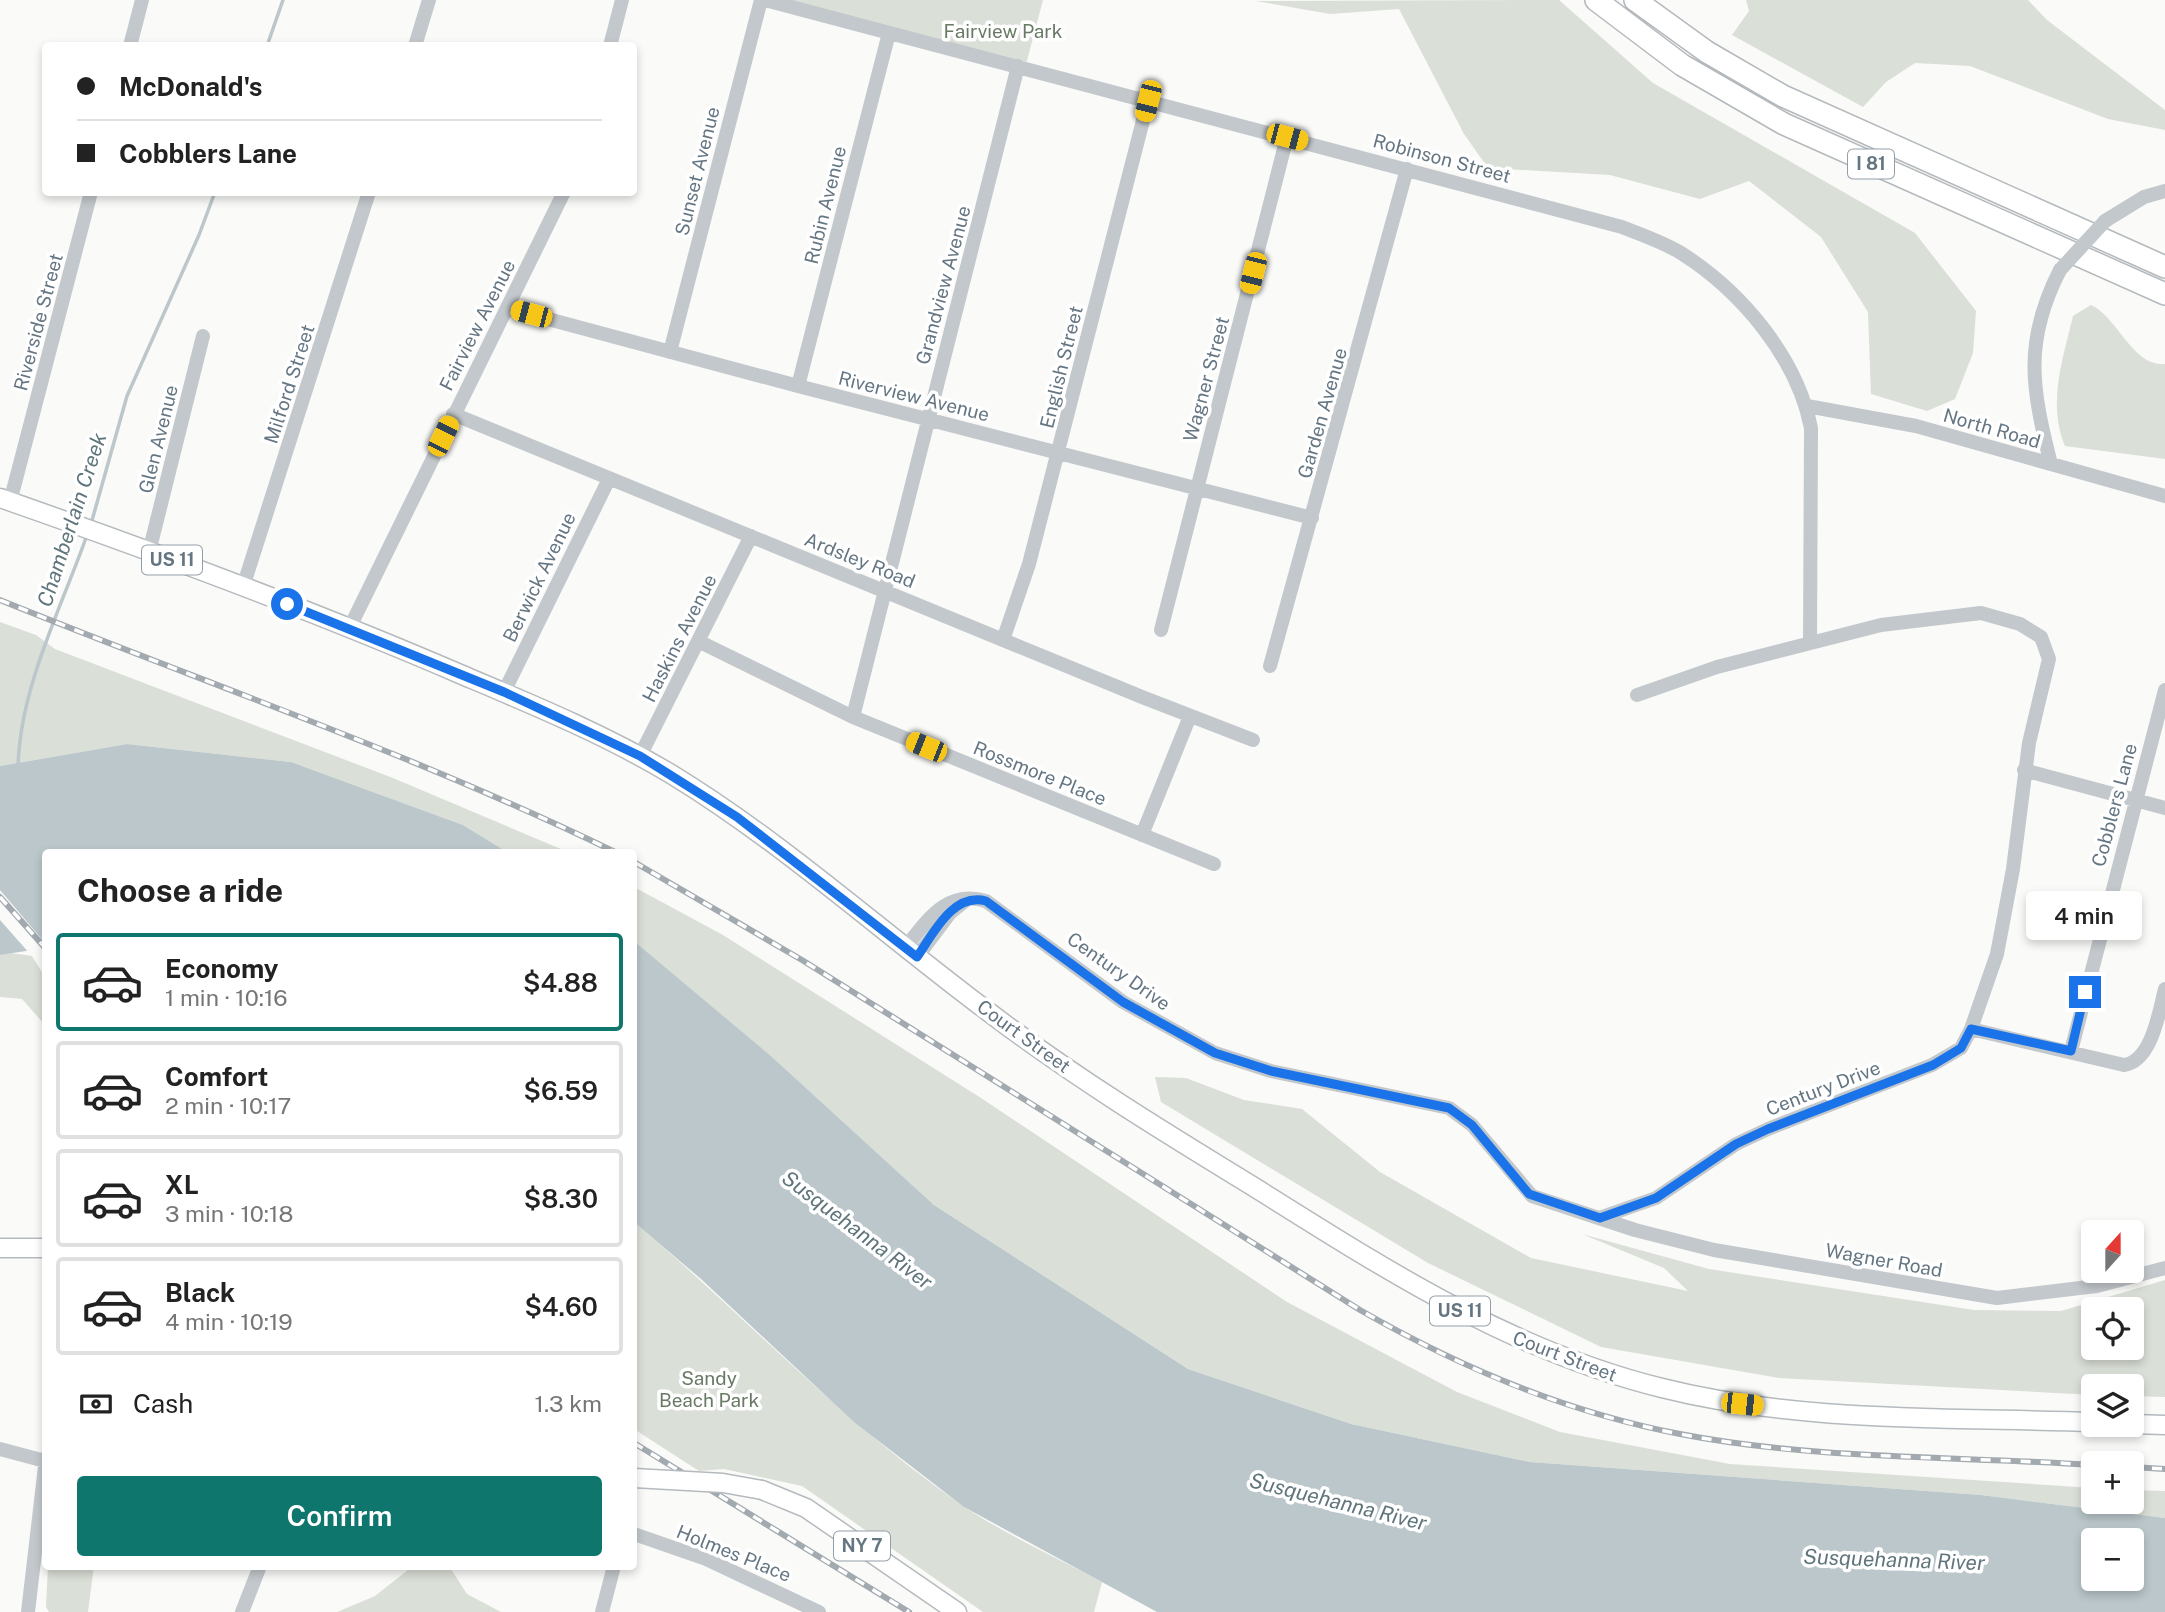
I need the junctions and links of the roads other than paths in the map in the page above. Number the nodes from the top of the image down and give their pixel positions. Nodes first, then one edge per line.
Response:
1 (142, 0) edge
2 (429, 0) edge
3 (622, 0) edge
4 (763, 0) edge
5 (1596, 0) edge
6 (1635, 0) edge
7 (889, 33) junction
8 (131, 42) edge
9 (416, 42) edge
10 (611, 42) edge
11 (1018, 66) junction
12 (1148, 101) junction
13 (1287, 137) junction
14 (1407, 169) junction
15 (2165, 191) edge
16 (90, 196) edge
17 (368, 196) edge
18 (562, 196) edge
19 (2165, 267) edge
20 (2165, 294) edge
21 (507, 308) junction
22 (203, 336) dead end
23 (670, 352) junction
24 (797, 386) junction
25 (1807, 406) junction
26 (453, 414) junction
27 (928, 419) junction
28 (1058, 454) junction
29 (2051, 464) junction
30 (609, 479) junction
31 (1198, 488) junction
32 (2165, 496) edge
33 (5, 500) edge
34 (1312, 518) junction
35 (751, 537) junction
36 (149, 552) junction
37 (243, 587) junction
38 (884, 590) junction
39 (350, 627) junction
40 (1161, 630) dead end
41 (1003, 640) junction
42 (700, 642) junction
43 (1810, 643) junction
44 (1270, 666) dead end
45 (2165, 690) edge
46 (504, 692) junction
47 (1637, 695) dead end
48 (1189, 716) junction
49 (853, 717) junction
50 (1253, 740) dead end
51 (640, 756) junction
52 (2024, 771) junction
53 (2137, 800) junction
54 (2165, 808) edge
55 (1142, 835) junction
56 (1214, 864) dead end
57 (911, 952) junction
58 (2165, 989) edge
59 (1971, 1029) junction
60 (2071, 1051) junction
61 (1600, 1218) junction
62 (0, 1248) edge
63 (42, 1248) edge
64 (2165, 1268) edge
65 (2081, 1422) edge
66 (2144, 1424) edge
67 (2165, 1425) edge
68 (0, 1449) edge
69 (42, 1458) edge
70 (637, 1478) edge
71 (42, 1484) edge
72 (637, 1535) edge
73 (258, 1570) edge
74 (613, 1570) edge
75 (27, 1612) edge
76 (242, 1612) edge
77 (602, 1612) edge
78 (819, 1612) edge
79 (957, 1612) edge

1 - 8 street
2 - 9 street
3 - 10 street
4 - 7 street, Robinson Street
4 - 23 street, Sunset Avenue
5 - 20 highway, I 81
6 - 19 highway, I 81
7 - 11 street, Robinson Street
7 - 24 street, Rubin Avenue
11 - 12 street, Robinson Street
11 - 27 street, Grandview Avenue
12 - 13 street, Robinson Street
12 - 28 street, English Street
13 - 14 street, Robinson Street
13 - 31 street, Wagner Street
14 - 25 street, Robinson Street
14 - 34 street, Garden Avenue
15 - 29 street, bridge
16 - 33 street, Riverside Street
17 - 37 street, Milford Street
18 - 21 street, Fairview Avenue
21 - 23 street, Riverview Avenue
21 - 26 street, Fairview Avenue
22 - 36 street, Glen Avenue
23 - 24 street, Riverview Avenue
24 - 27 street, Riverview Avenue
25 - 29 street, North Road
25 - 43 street, Robinson Street
26 - 30 street, Ardsley Road
26 - 39 street, Fairview Avenue
27 - 28 street, Riverview Avenue
27 - 38 street, Grandview Avenue
28 - 31 street, Riverview Avenue
28 - 41 street, English Street
29 - 32 street, North Road
30 - 35 street, Ardsley Road
30 - 46 street, Berwick Avenue
31 - 34 street, Riverview Avenue
31 - 40 street, Wagner Street
33 - 36 main road, Court Street / US 11
34 - 44 street, Garden Avenue
35 - 38 street, Ardsley Road
35 - 42 street, Haskins Avenue
36 - 37 main road, Court Street / US 11
37 - 39 main road, Court Street / US 11
38 - 41 street, Ardsley Road
38 - 49 street, Grandview Avenue
39 - 46 main road, Court Street / US 11
41 - 48 street, Ardsley Road
42 - 49 street, Rossmore Place
42 - 51 street, Haskins Avenue
43 - 47 street, Century Drive
43 - 52 street, Century Drive
45 - 53 street, Cobblers Lane
46 - 51 main road, Court Street / US 11
48 - 50 street, Ardsley Road
48 - 55 street
49 - 55 street, Rossmore Place
51 - 57 main road, Court Street / US 11
52 - 53 street
52 - 59 street, Century Drive
53 - 54 street
53 - 60 street, Cobblers Lane
55 - 56 street, Rossmore Place
57 - 61 street, Century Drive
57 - 65 main road, Court Street / US 11
58 - 60 street
59 - 60 street
59 - 61 street, Century Drive
61 - 64 street, Wagner Road
62 - 63 main road
66 - 67 main road
68 - 69 street
70 - 79 main road, NY 7, bridge
71 - 75 street
72 - 78 street, Holmes Place
73 - 76 street
74 - 77 street

